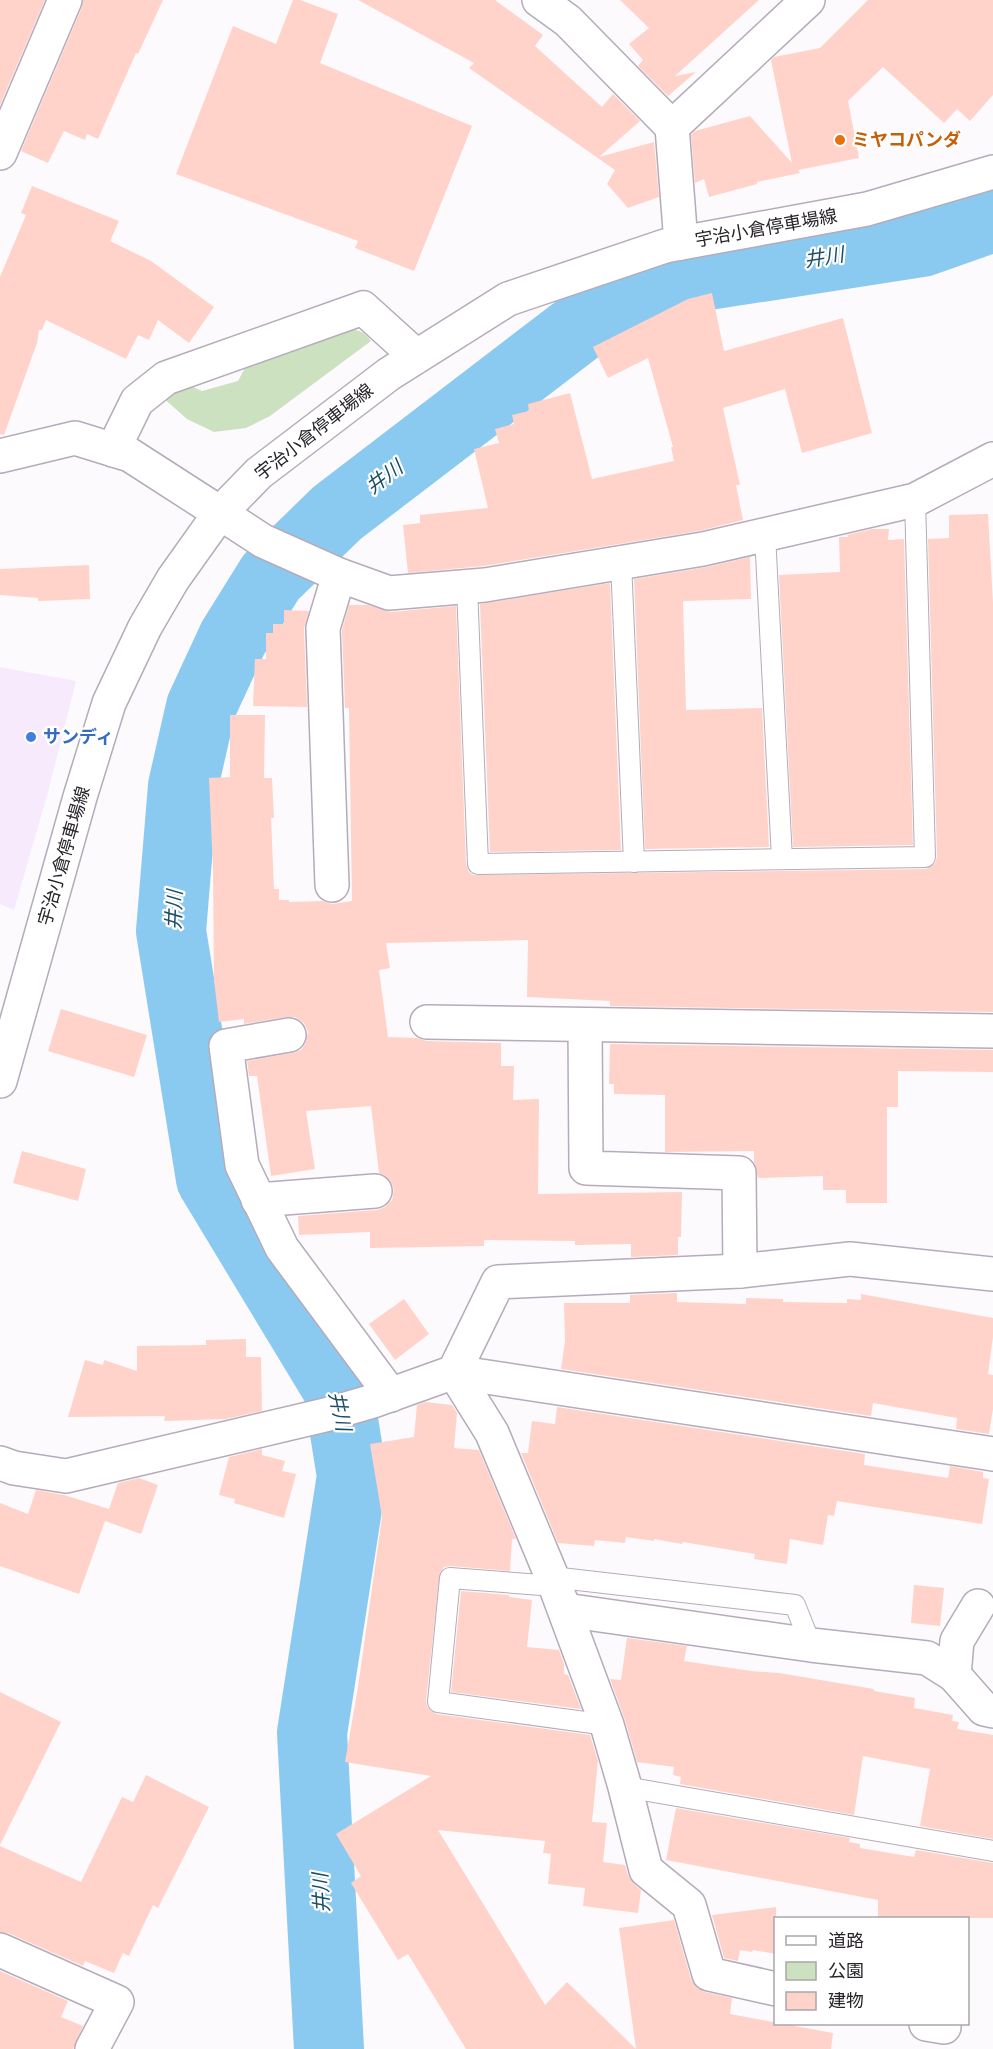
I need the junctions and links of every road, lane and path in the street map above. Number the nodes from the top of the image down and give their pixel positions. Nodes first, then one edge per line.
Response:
1 (65, 0) edge
2 (539, 0) edge
3 (808, 0) edge
4 (672, 127) junction
5 (0, 153) edge
6 (993, 172) edge
7 (681, 243) junction
8 (416, 356) junction
9 (113, 450) junction
10 (0, 456) edge
11 (993, 459) edge
12 (915, 500) junction
13 (220, 513) junction
14 (765, 535) junction
15 (621, 562) junction
16 (329, 571) junction
17 (467, 586) junction
18 (782, 859) junction
19 (634, 862) junction
20 (332, 885) dead end
21 (427, 1022) dead end
22 (585, 1025) junction
23 (993, 1031) edge
24 (289, 1035) dead end
25 (0, 1082) edge
26 (375, 1191) dead end
27 (258, 1200) junction
28 (741, 1271) junction
29 (993, 1274) edge
30 (454, 1372) junction
31 (382, 1398) junction
32 (993, 1454) edge
33 (0, 1463) edge
34 (557, 1591) junction
35 (978, 1606) dead end
36 (954, 1675) junction
37 (993, 1711) edge
38 (607, 1725) junction
39 (625, 1787) junction
40 (993, 1851) edge
41 (0, 1950) edge
42 (774, 1989) edge
43 (92, 2049) edge

1 - 5 street
2 - 4 street
3 - 4 street
4 - 7 street
6 - 7 street, 宇治小倉停車場線
7 - 8 street, 宇治小倉停車場線
8 - 9 street
8 - 13 street, 宇治小倉停車場線
9 - 10 street
9 - 13 street
11 - 12 street
12 - 14 street
12 - 18 lane
13 - 16 street
13 - 25 street, 宇治小倉停車場線
14 - 15 street
14 - 18 lane
15 - 17 street
15 - 19 lane
16 - 17 street
16 - 20 street
17 - 19 lane
18 - 19 lane
21 - 22 street
22 - 23 street
22 - 28 street
24 - 27 street
26 - 27 street
27 - 31 street
28 - 29 street
28 - 30 street
30 - 31 street
30 - 32 street
30 - 34 street
31 - 33 street
34 - 36 street
34 - 38 street
34 - 38 lane
35 - 36 street
36 - 37 street
38 - 39 street
39 - 40 lane
39 - 42 street
41 - 43 street

